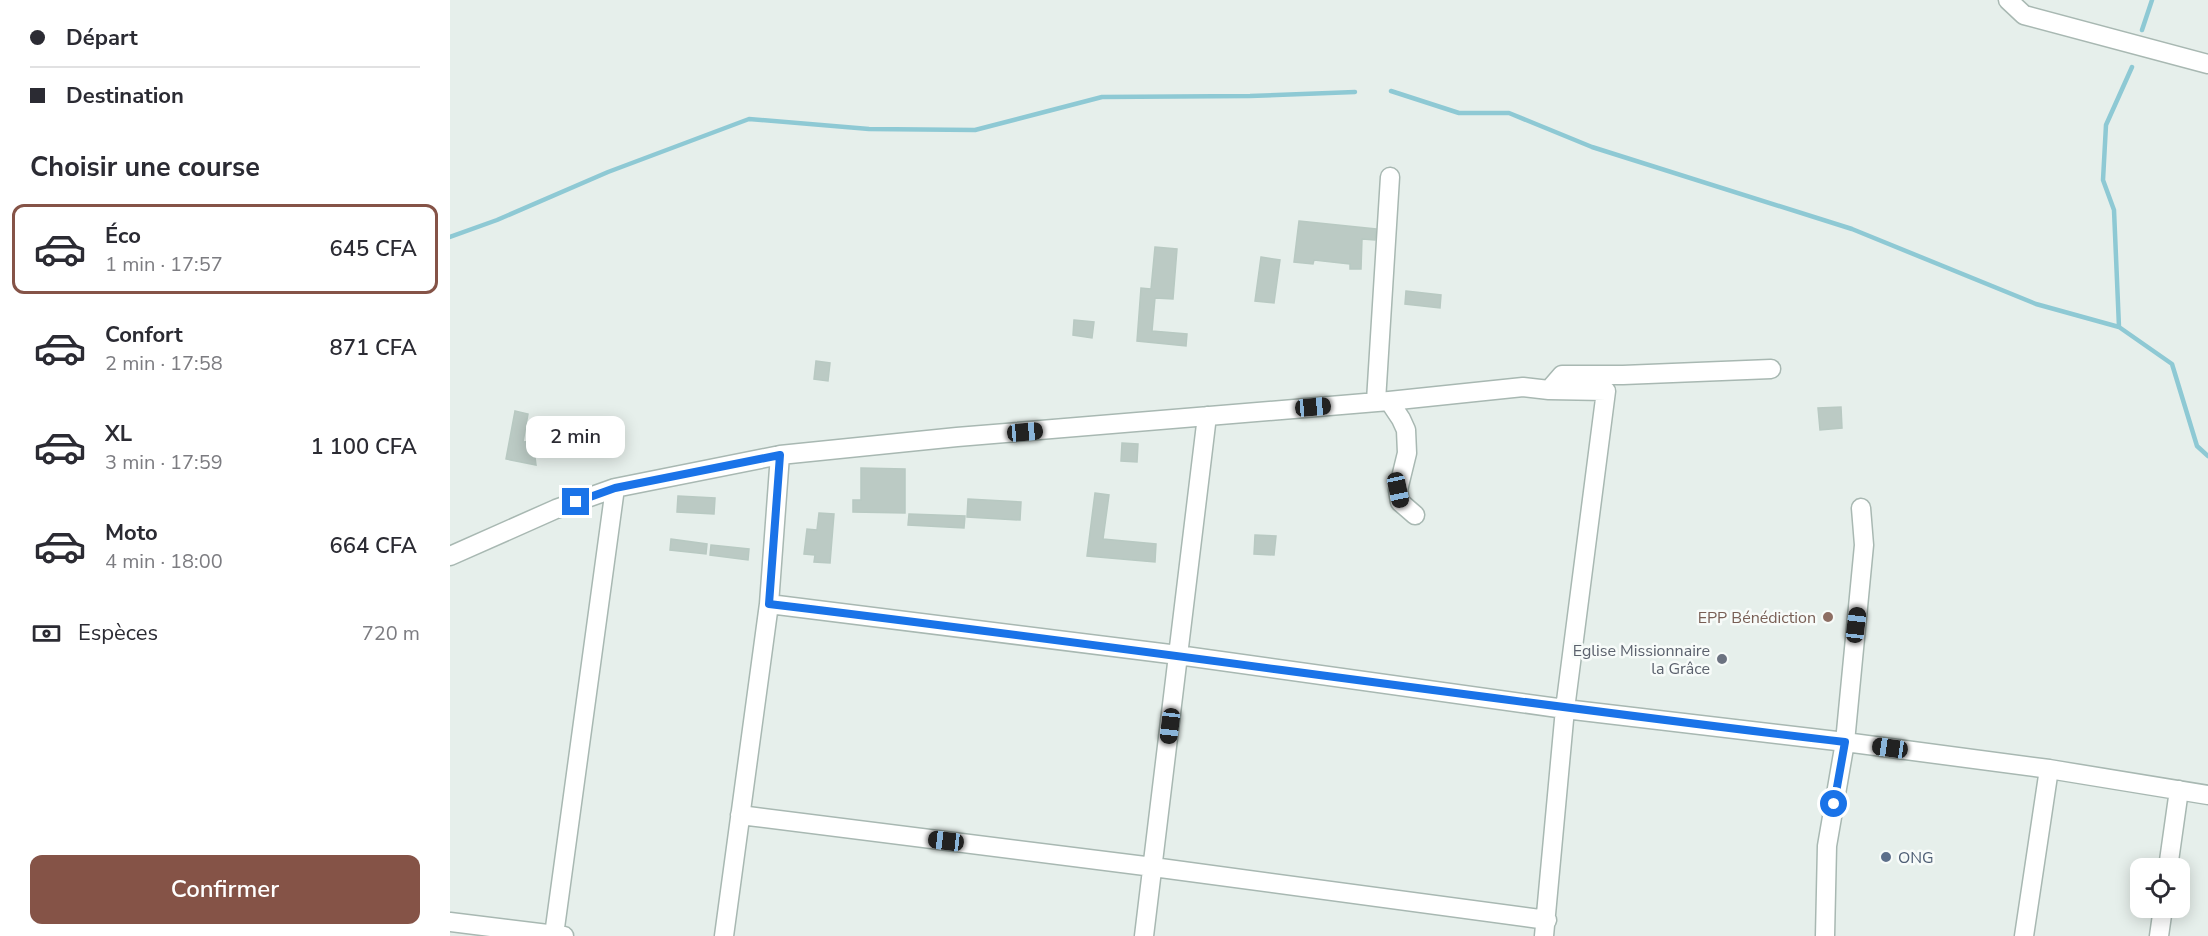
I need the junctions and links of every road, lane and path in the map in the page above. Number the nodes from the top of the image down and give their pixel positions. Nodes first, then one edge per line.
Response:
1 (2008, 0) edge
2 (2208, 64) edge
3 (1390, 177) dead end
4 (1771, 369) dead end
5 (1549, 390) junction
6 (1383, 401) junction
7 (1207, 416) junction
8 (780, 455) junction
9 (615, 488) junction
10 (1861, 508) dead end
11 (541, 515) junction
12 (1415, 515) dead end
13 (450, 543) edge
14 (450, 556) edge
15 (769, 604) junction
16 (1178, 655) junction
17 (1565, 708) junction
18 (1845, 742) junction
19 (2049, 769) junction
20 (2179, 790) junction
21 (2208, 795) edge
22 (740, 815) junction
23 (2169, 858) edge
24 (1153, 867) junction
25 (2162, 918) edge
26 (450, 922) edge
27 (1545, 928) edge
28 (560, 935) edge
29 (724, 936) edge
30 (1144, 936) edge
31 (1825, 936) edge
32 (2024, 936) edge
33 (2159, 936) edge

1 - 2 street
3 - 6 street
4 - 5 street
5 - 6 street
5 - 17 street
6 - 7 street
6 - 12 street
7 - 8 street
7 - 16 street
8 - 9 street
8 - 15 street
9 - 11 street
9 - 28 street
10 - 18 street
11 - 13 street
11 - 14 street
15 - 16 street
15 - 22 street
16 - 17 street
16 - 24 street
17 - 18 street
17 - 27 street
18 - 19 street
18 - 31 street
19 - 20 street
19 - 32 street
20 - 21 street
20 - 23 street
22 - 24 street
22 - 29 street
24 - 27 street
24 - 30 street
25 - 33 street
26 - 28 street

